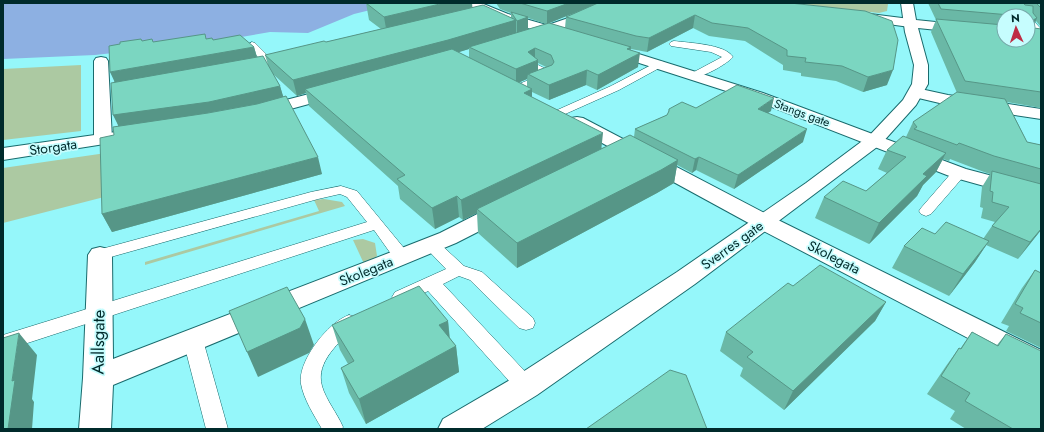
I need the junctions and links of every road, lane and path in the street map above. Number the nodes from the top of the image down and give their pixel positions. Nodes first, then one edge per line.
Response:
1 (613, 3) edge
2 (907, 3) edge
3 (480, 10) edge
4 (851, 16) edge
5 (910, 23) junction
6 (549, 30) junction
7 (996, 32) edge
8 (513, 41) edge
9 (674, 44) dead end
10 (252, 45) edge
11 (101, 61) dead end
12 (659, 64) junction
13 (256, 66) edge
14 (534, 66) edge
15 (696, 75) junction
16 (506, 86) joint
17 (350, 88) edge
18 (916, 93) junction
19 (559, 113) junction
20 (1041, 114) edge
21 (249, 115) edge
22 (147, 132) edge
23 (103, 139) junction
24 (875, 140) junction
25 (3, 154) edge
26 (959, 173) junction
27 (1041, 196) edge
28 (522, 201) edge
29 (926, 211) dead end
30 (764, 222) junction
31 (377, 224) junction
32 (431, 245) junction
33 (100, 255) joint
34 (402, 257) junction
35 (458, 270) junction
36 (431, 283) junction
37 (384, 305) edge
38 (99, 313) junction
39 (364, 314) edge
40 (526, 323) dead end
41 (193, 340) junction
42 (3, 343) edge
43 (1041, 363) edge
44 (98, 378) junction
45 (526, 386) junction
46 (332, 427) dead end
47 (95, 429) edge
48 (217, 429) edge
49 (454, 429) edge

1 - 6 street
2 - 5 street, Sverres gate
3 - 6 street, Stangs gate
4 - 5 street
5 - 7 street
5 - 18 street, Sverres gate
6 - 8 street
6 - 12 street, Stangs gate
9 - 15 lane
10 - 13 lane
11 - 23 street
12 - 15 street, Stangs gate
12 - 19 lane
14 - 16 lane
15 - 24 street, Stangs gate
16 - 19 street, Skolegata
17 - 21 street
18 - 20 street
18 - 24 street, Sverres gate
19 - 30 street, Skolegata
22 - 23 street, Storgata
23 - 25 street, Storgata
24 - 26 street, Stangs gate
24 - 30 street, Sverres gate
26 - 27 street, Stangs gate
26 - 29 lane
28 - 32 street, Skolegata
30 - 43 street, Skolegata
30 - 45 street, Sverres gate
31 - 33 lane
31 - 34 lane
31 - 38 lane
32 - 34 street, Skolegata
32 - 35 lane
33 - 38 street, Aallsgate
34 - 41 street, Skolegata
35 - 36 lane
35 - 40 lane
36 - 37 lane
36 - 45 lane
38 - 42 lane
38 - 44 street, Aallsgate
39 - 46 lane
41 - 44 street, Skolegata
41 - 48 lane
44 - 47 street, Aallsgate
45 - 49 street, Sverres gate

